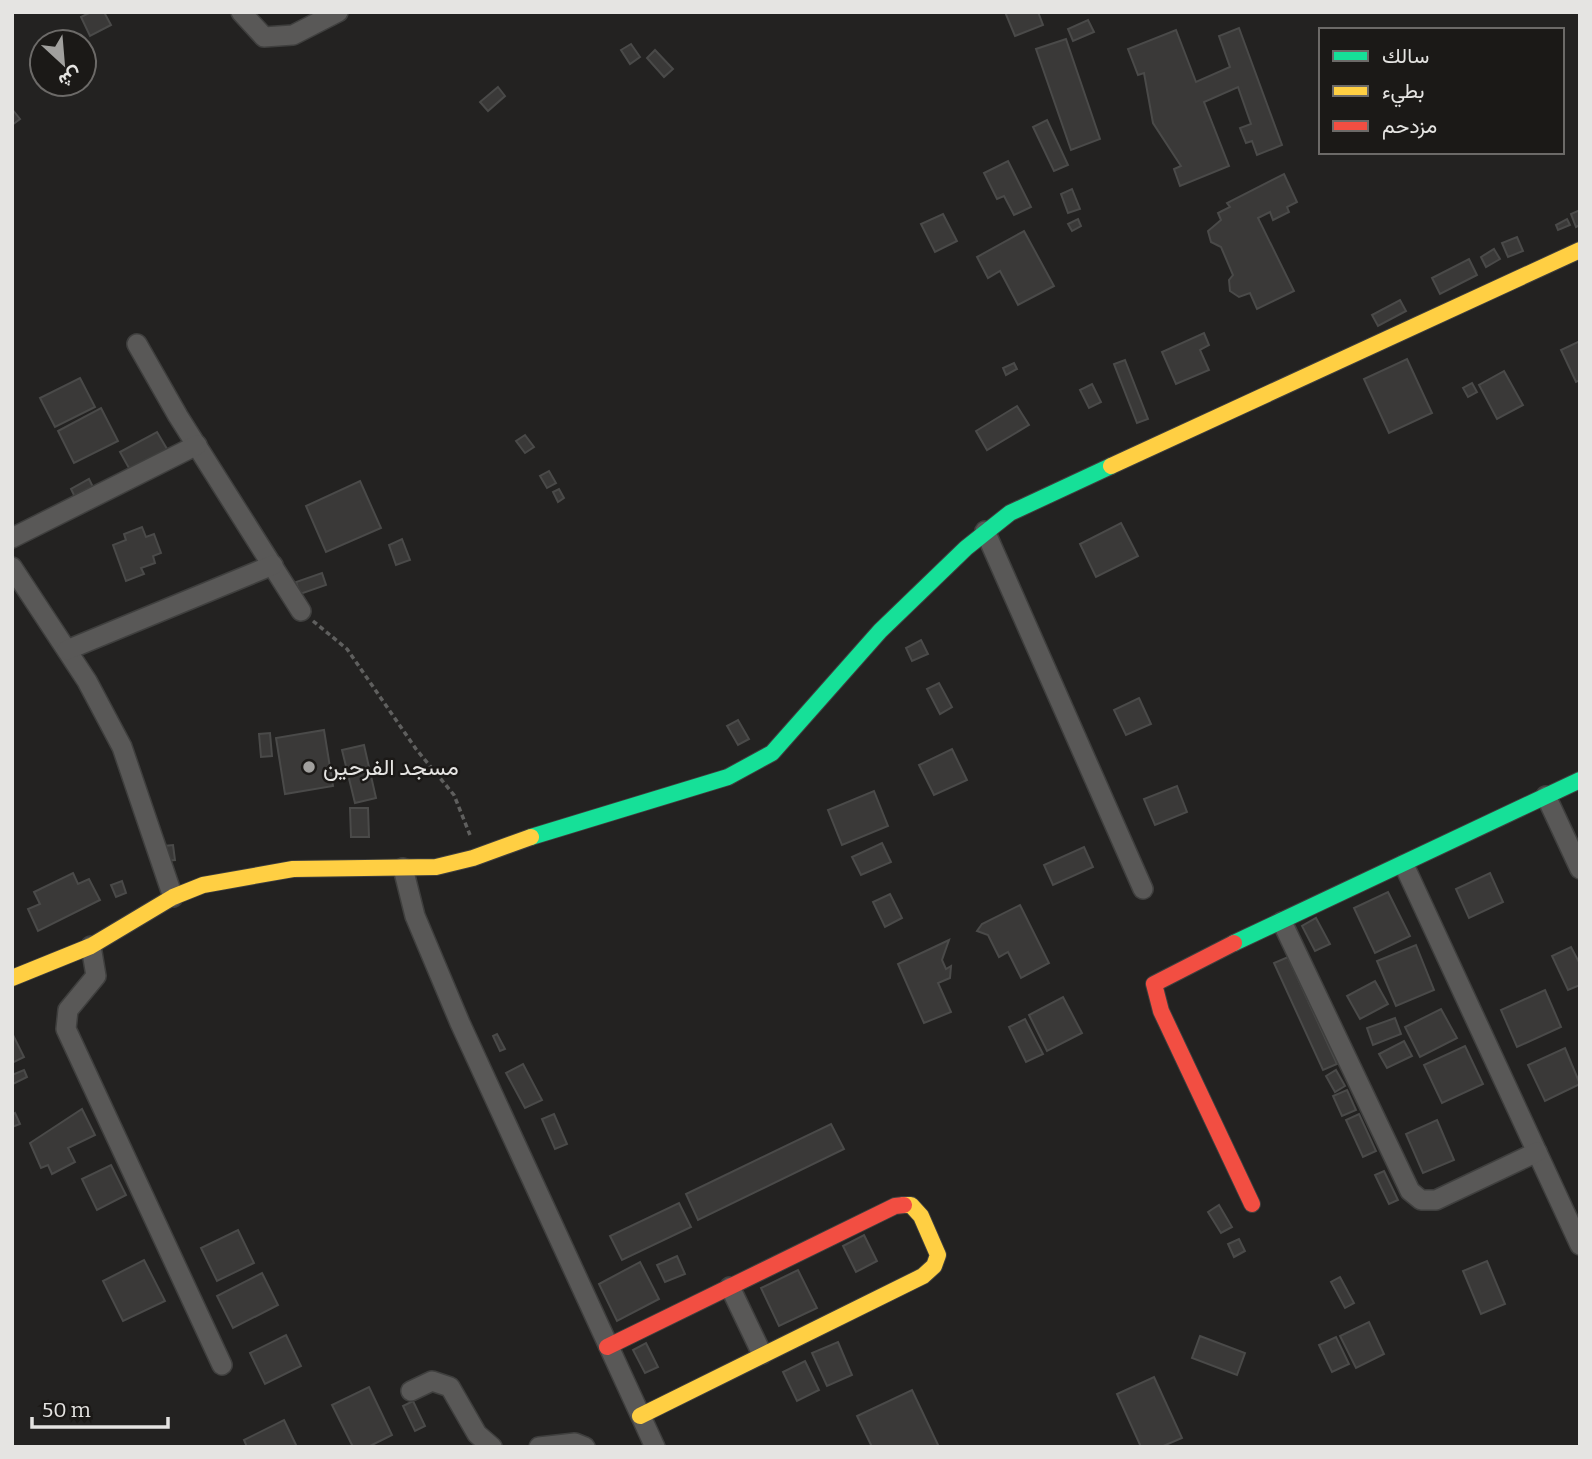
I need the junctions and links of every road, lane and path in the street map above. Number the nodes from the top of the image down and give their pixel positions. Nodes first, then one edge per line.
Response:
1 (241, 12) edge
2 (338, 12) edge
3 (1580, 250) edge
4 (137, 344) dead end
5 (197, 445) junction
6 (985, 531) junction
7 (12, 538) edge
8 (273, 565) junction
9 (12, 567) edge
10 (301, 611) joint
11 (66, 650) junction
12 (1580, 780) edge
13 (1546, 796) junction
14 (473, 858) junction
15 (1404, 865) junction
16 (403, 868) junction
17 (1580, 869) edge
18 (1143, 889) dead end
19 (173, 897) junction
20 (1282, 922) junction
21 (91, 946) junction
22 (12, 978) edge
23 (1537, 1152) junction
24 (1252, 1204) dead end
25 (1580, 1245) edge
26 (730, 1287) junction
27 (607, 1347) junction
28 (762, 1354) junction
29 (222, 1365) dead end
30 (411, 1391) dead end
31 (640, 1416) junction
32 (492, 1447) edge
33 (539, 1447) edge
34 (585, 1447) edge
35 (655, 1447) edge

1 - 2 street
3 - 6 street
4 - 5 street
5 - 7 street
5 - 8 street
6 - 14 street
6 - 18 street
8 - 10 street
8 - 11 street
9 - 11 street
10 - 14 path
11 - 19 street
12 - 13 street
13 - 15 street
13 - 17 street
14 - 16 street
15 - 20 street
15 - 23 street
16 - 19 street
16 - 27 street
19 - 21 street
20 - 23 street
20 - 24 street
21 - 22 street
21 - 29 street
23 - 25 street
26 - 27 street
26 - 28 street
26 - 28 street
27 - 31 street
28 - 31 street
30 - 32 street
31 - 35 street
33 - 34 street

